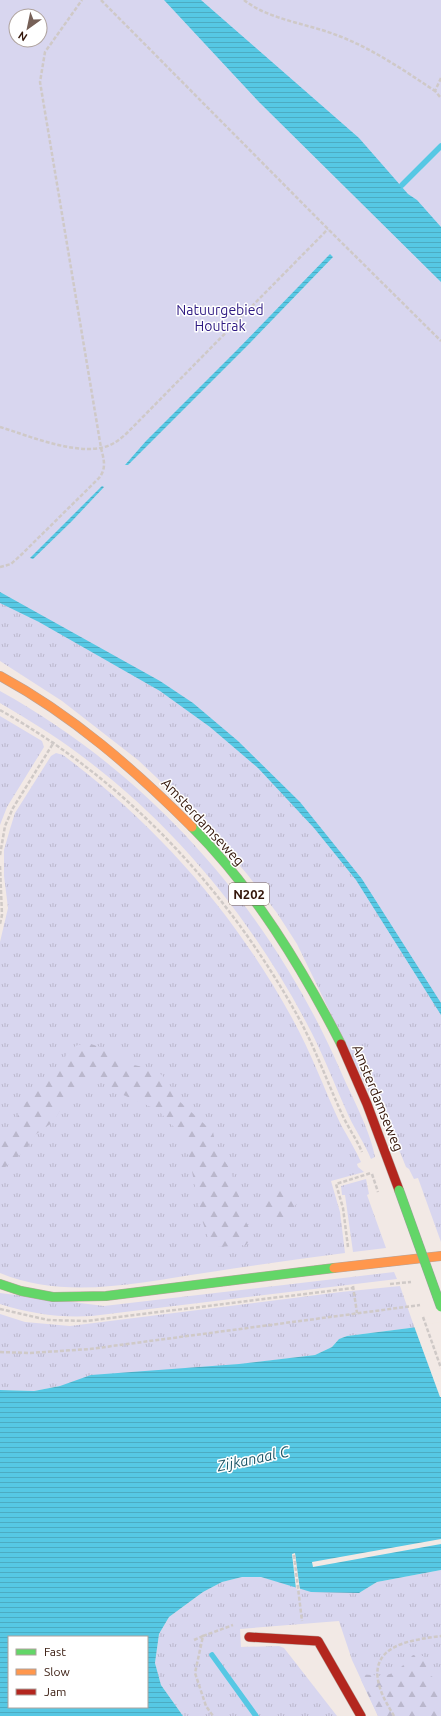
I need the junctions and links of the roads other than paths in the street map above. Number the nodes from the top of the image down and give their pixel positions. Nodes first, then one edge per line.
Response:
1 (0, 676) edge
2 (441, 1256) edge
3 (0, 1284) edge
4 (441, 1307) edge
5 (249, 1637) dead end
6 (361, 1716) edge

1 - 4 main road, Amsterdamseweg / N202, bridge
2 - 3 main road
5 - 6 main road

